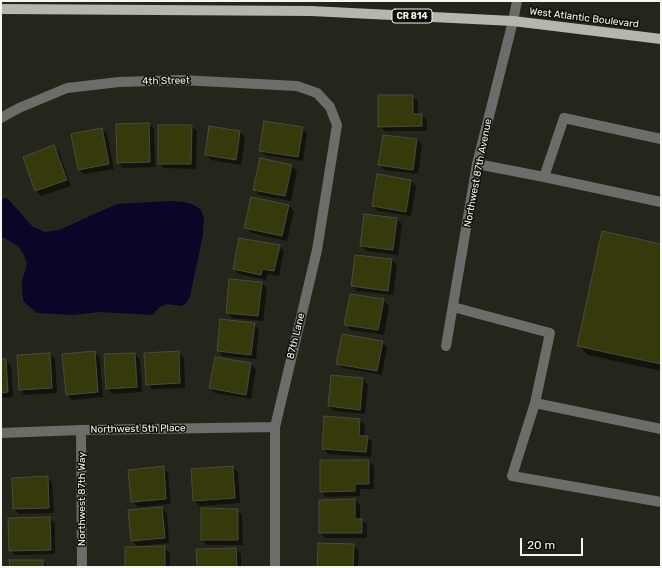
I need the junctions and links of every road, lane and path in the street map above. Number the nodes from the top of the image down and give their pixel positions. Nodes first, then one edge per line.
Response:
1 (517, 1) edge
2 (1, 9) edge
3 (513, 21) junction
4 (661, 39) edge
5 (330, 107) joint
6 (1, 118) edge
7 (661, 139) edge
8 (478, 164) junction
9 (544, 177) junction
10 (661, 202) edge
11 (453, 307) junction
12 (446, 346) dead end
13 (535, 403) junction
14 (275, 427) junction
15 (661, 429) edge
16 (82, 430) junction
17 (1, 433) edge
18 (661, 502) edge
19 (82, 567) edge
20 (275, 567) edge

1 - 3 street, Northwest 87th Avenue
2 - 3 main road, West Atlantic Boulevard / CR 814
3 - 4 main road, West Atlantic Boulevard / CR 814
3 - 8 street, Northwest 87th Avenue
5 - 6 street, 4th Street
5 - 14 street, 87th Lane
7 - 9 street
8 - 9 street
8 - 11 street, Northwest 87th Avenue
9 - 10 street
11 - 12 street, Northwest 87th Avenue
11 - 13 street
13 - 15 street
13 - 18 street
14 - 16 street, Northwest 5th Place
14 - 20 street, 87th Lane
16 - 17 street, Northwest 5th Place
16 - 19 street, Northwest 87th Way

